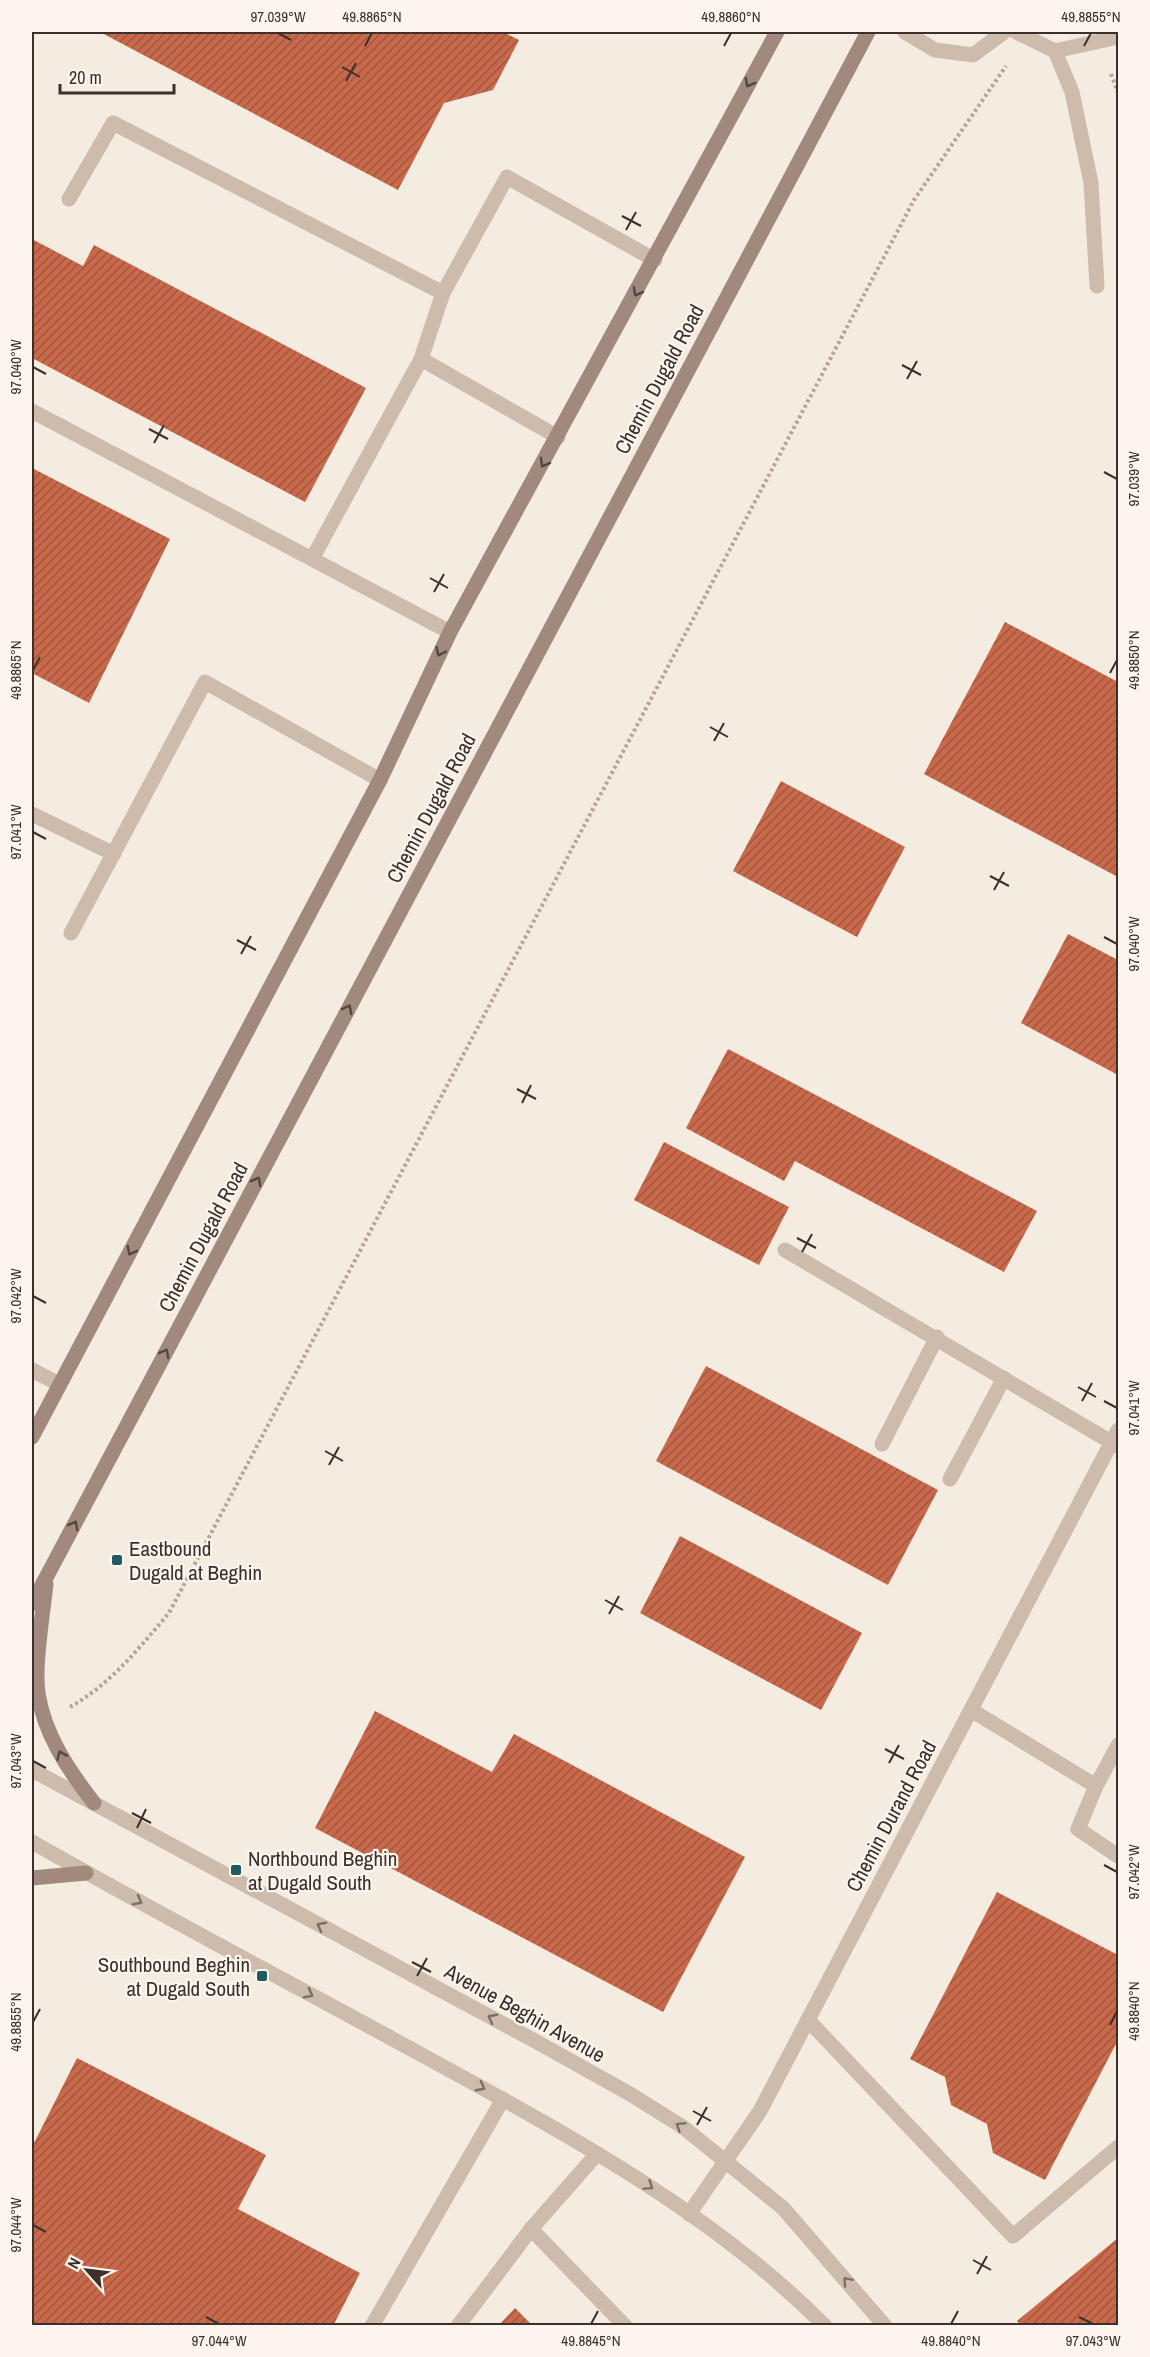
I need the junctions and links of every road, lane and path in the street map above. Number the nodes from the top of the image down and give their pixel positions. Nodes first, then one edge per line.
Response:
1 (777, 32) edge
2 (868, 32) edge
3 (905, 32) edge
4 (1004, 32) edge
5 (1021, 35) edge
6 (1119, 37) edge
7 (1055, 51) junction
8 (1111, 74) dead end
9 (1119, 93) edge
10 (69, 199) dead end
11 (655, 260) junction
12 (1096, 286) dead end
13 (443, 293) junction
14 (421, 359) junction
15 (32, 411) edge
16 (558, 437) junction
17 (312, 559) junction
18 (450, 632) junction
19 (380, 780) junction
20 (32, 814) edge
21 (114, 854) junction
22 (71, 933) dead end
23 (785, 1250) dead end
24 (937, 1337) junction
25 (32, 1370) edge
26 (1004, 1378) junction
27 (59, 1384) junction
28 (32, 1437) edge
29 (1116, 1439) edge
30 (882, 1444) dead end
31 (950, 1479) dead end
32 (46, 1577) junction
33 (32, 1604) edge
34 (88, 1697) dead end
35 (971, 1710) junction
36 (1119, 1745) edge
37 (32, 1770) edge
38 (1096, 1786) junction
39 (94, 1803) junction
40 (32, 1842) edge
41 (1119, 1856) edge
42 (87, 1873) junction
43 (32, 1878) edge
44 (808, 2020) junction
45 (503, 2099) junction
46 (1119, 2147) edge
47 (596, 2155) junction
48 (726, 2162) junction
49 (689, 2214) junction
50 (531, 2229) junction
51 (372, 2325) edge
52 (458, 2325) edge
53 (625, 2325) edge
54 (825, 2325) edge
55 (885, 2325) edge

1 -> 11 main road
32 -> 2 main road, Chemin Dugald Road
3 - 4 street
5 - 7 street
5 - 34 path
6 - 7 street
7 - 12 street
8 - 9 path
10 - 13 street
11 - 13 street
11 -> 16 main road
13 - 14 street
14 - 16 street
14 - 17 street
15 - 17 street
16 -> 18 main road
17 - 18 street
18 -> 19 main road
19 - 21 street
19 -> 27 main road
20 - 21 street
21 - 22 street
23 - 24 street
24 - 26 street
24 - 30 street
25 - 27 street
26 - 29 street
26 - 31 street
27 - 28 main road
29 - 35 street, Chemin Durand Road
32 - 33 main road, Chemin Dugald Road
39 -> 32 main road
35 - 38 street
35 - 44 street, Chemin Durand Road
36 - 38 street
37 - 39 street, Avenue Beghin Avenue
38 - 41 street
48 -> 39 street, Avenue Beghin Avenue
40 - 42 street
42 - 43 main road
42 -> 45 street
44 - 46 street
44 - 48 street, Chemin Durand Road
45 - 47 street
45 - 51 street
47 -> 49 street
47 - 50 street
48 - 49 street, Chemin Durand Road
55 -> 48 street, Avenue Beghin Avenue
49 - 54 street
50 - 52 street
50 - 53 street

